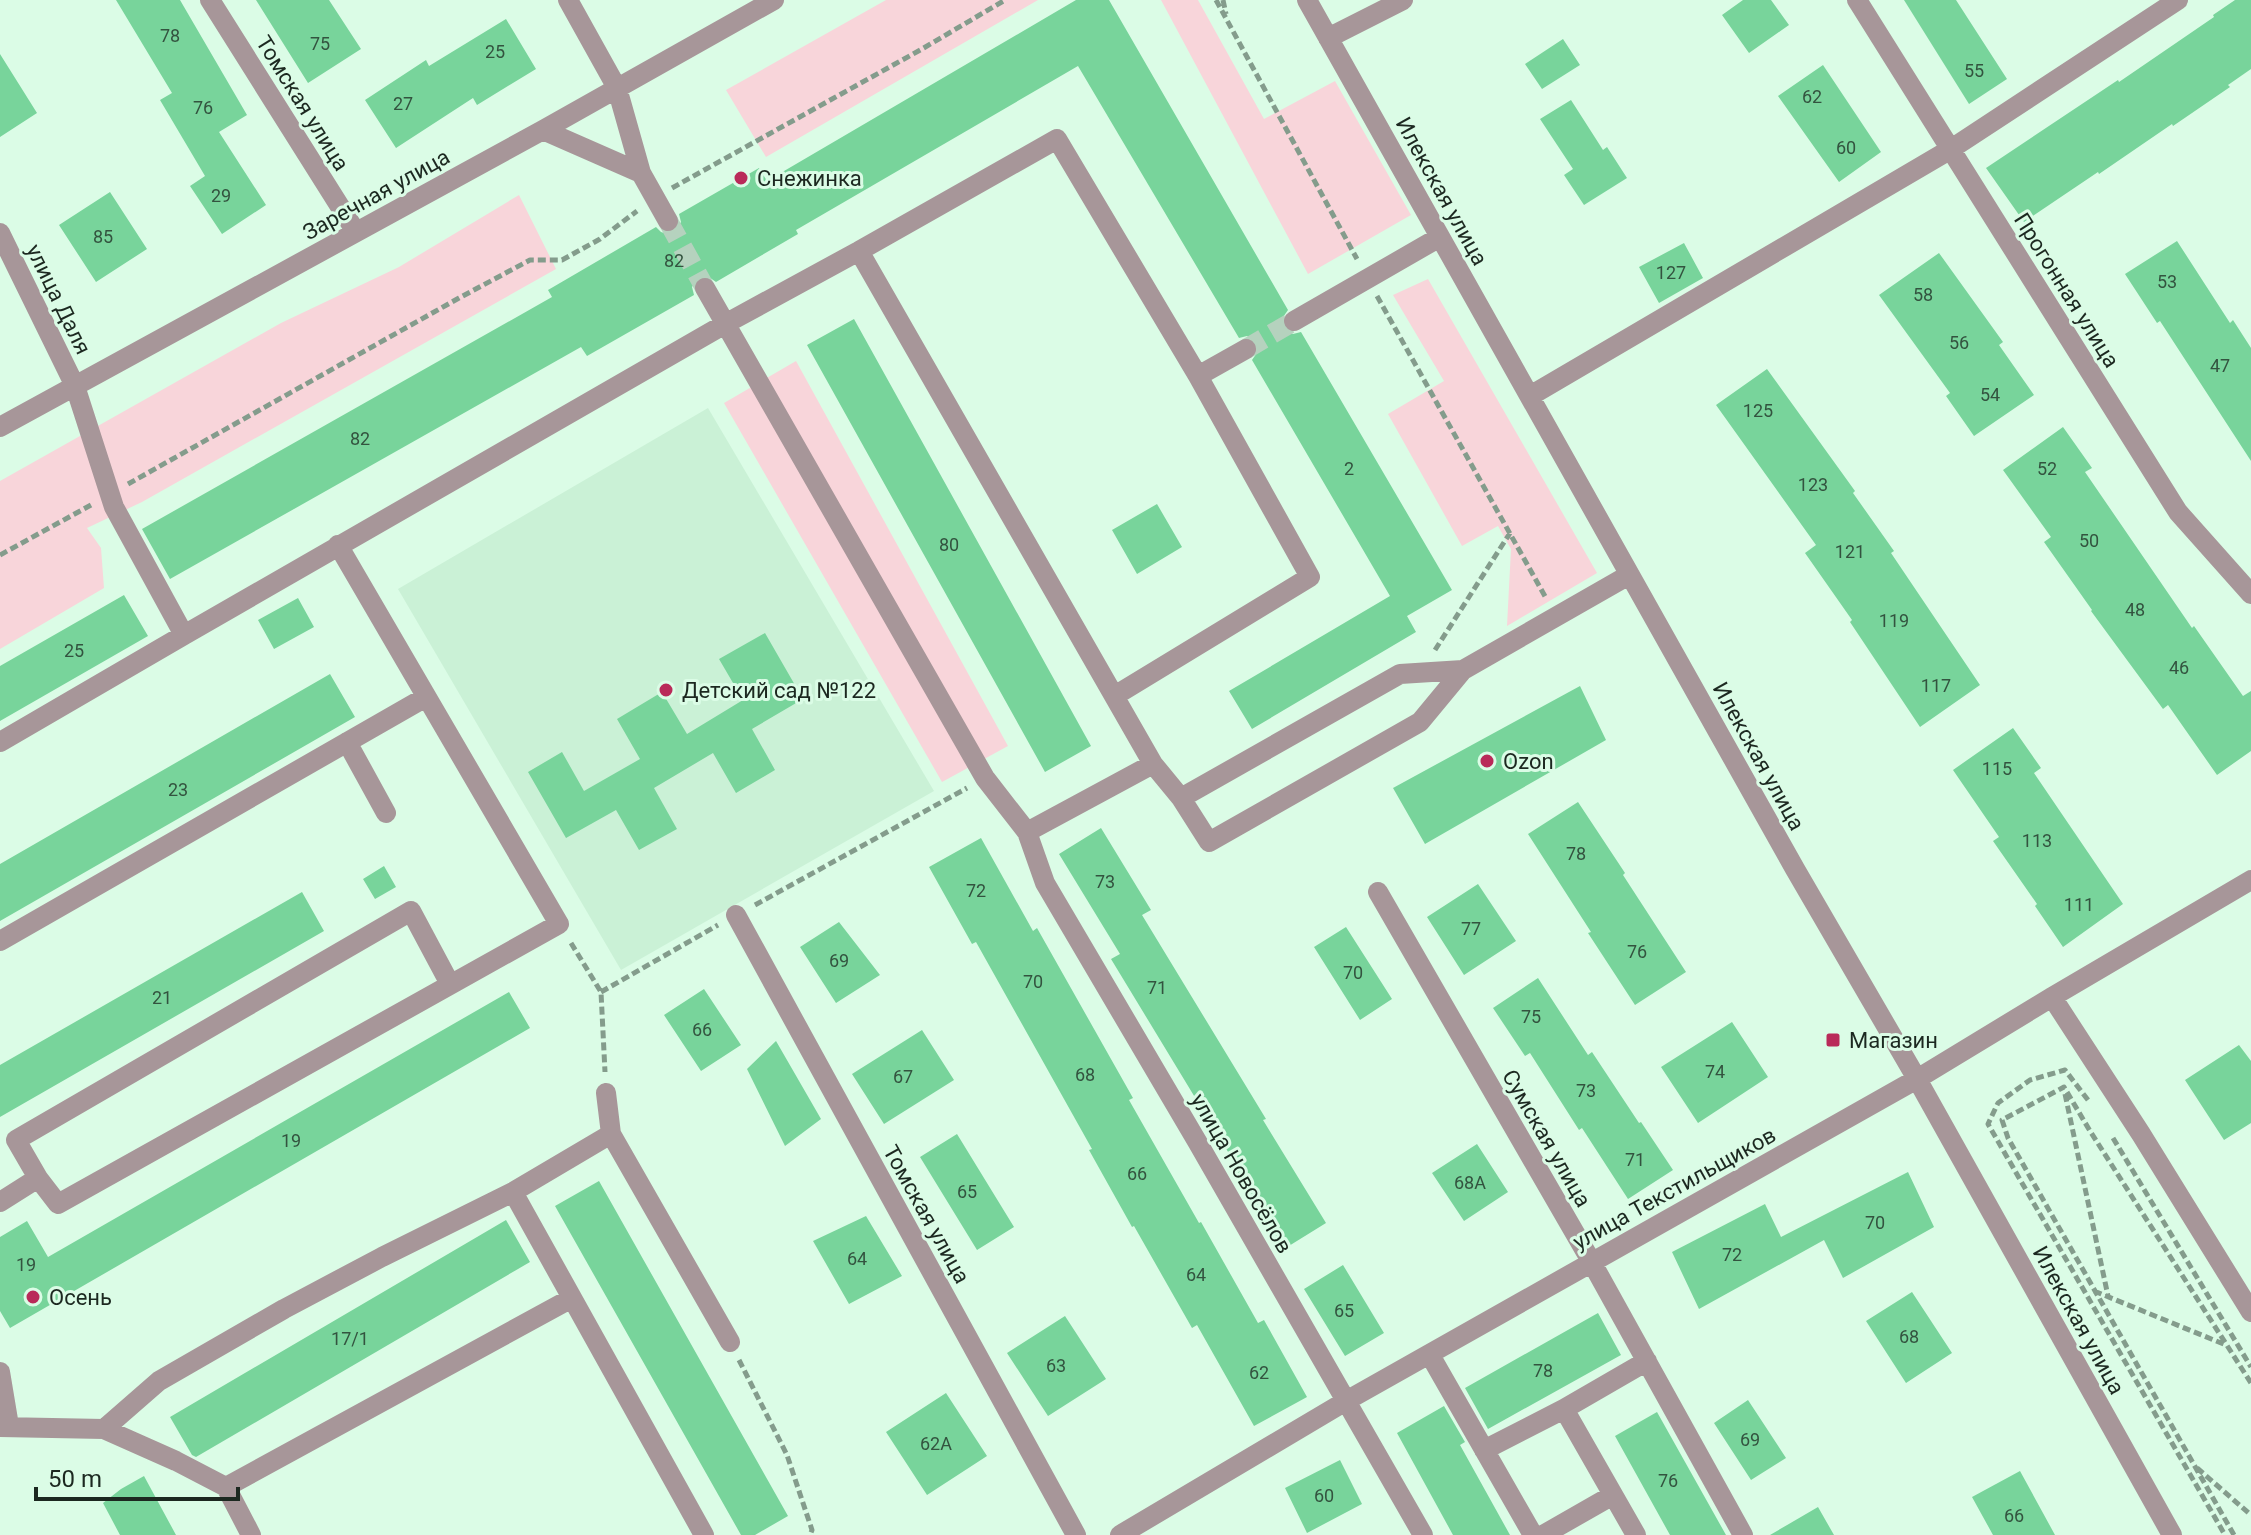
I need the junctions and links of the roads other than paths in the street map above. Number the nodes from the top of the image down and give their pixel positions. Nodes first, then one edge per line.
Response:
1 (210, 0) edge
2 (568, 0) edge
3 (774, 0) edge
4 (1307, 0) edge
5 (1403, 0) edge
6 (1857, 0) edge
7 (2178, 0) edge
8 (1328, 38) junction
9 (617, 88) junction
10 (543, 130) junction
11 (1951, 149) junction
12 (641, 173) junction
13 (668, 221) tunnel mouth
14 (356, 232) junction
15 (0, 233) edge
16 (1440, 237) junction
17 (859, 251) junction
18 (705, 288) tunnel mouth
19 (1294, 321) tunnel mouth
20 (725, 324) junction
21 (1246, 349) tunnel mouth
22 (1198, 376) junction
23 (75, 386) junction
24 (1530, 396) junction
25 (0, 427) edge
26 (338, 545) junction
27 (1629, 575) junction
28 (2251, 594) edge
29 (184, 635) junction
30 (1463, 670) junction
31 (1116, 695) junction
32 (426, 697) junction
33 (0, 742) edge
34 (347, 742) junction
35 (1153, 764) junction
36 (1181, 798) junction
37 (386, 813) dead end
38 (1027, 832) junction
39 (2251, 880) edge
40 (1378, 892) dead end
41 (736, 915) road end
42 (0, 941) edge
43 (450, 984) junction
44 (2052, 997) junction
45 (1917, 1079) junction
46 (606, 1093) road end
47 (611, 1134) junction
48 (38, 1178) junction
49 (513, 1192) junction
50 (0, 1202) edge
51 (1591, 1261) junction
52 (572, 1298) junction
53 (2251, 1312) edge
54 (730, 1342) road end
55 (1430, 1355) junction
56 (1647, 1361) junction
57 (0, 1372) edge
58 (1346, 1401) junction
59 (1564, 1409) junction
60 (4, 1427) edge
61 (104, 1429) junction
62 (1484, 1450) junction
63 (226, 1487) junction
64 (1613, 1495) junction
65 (696, 1532) edge
66 (251, 1535) edge
67 (1076, 1535) edge
68 (1120, 1535) edge
69 (1423, 1535) edge
70 (1533, 1535) edge
71 (1543, 1535) edge
72 (1636, 1535) edge
73 (1743, 1535) edge
74 (2172, 1535) edge

1 - 14 street, Томская улица
2 - 9 street
3 - 9 street, Заречная улица
4 - 8 street, Илекская улица
5 - 8 street
6 - 11 street, Прогонная улица
7 - 11 street
8 - 16 street, Илекская улица
9 - 10 street, Заречная улица
9 - 12 street
10 - 12 street
10 - 14 street, Заречная улица
11 - 24 street
11 - 28 street, Прогонная улица
12 - 13 street
14 - 23 street, Заречная улица
15 - 23 street, улица Даля
16 - 19 street
16 - 24 street, Илекская улица
17 - 20 street
17 - 22 street
17 - 31 street
18 - 20 street, улица Новосёлов
20 - 26 street
20 - 38 street, улица Новосёлов
21 - 22 street
22 - 31 street
23 - 25 street, Заречная улица
23 - 29 street, улица Даля
24 - 27 street, Илекская улица
26 - 29 street
26 - 32 street
27 - 30 street
27 - 45 street, Илекская улица
29 - 33 street
30 - 36 street
30 - 36 street
31 - 35 street
32 - 34 street
32 - 43 street
34 - 37 street
34 - 42 street
35 - 36 street
35 - 38 street
38 - 58 street, улица Новосёлов
39 - 44 street, улица Текстильщиков
40 - 51 street, Сумская улица
41 - 67 street, Томская улица
43 - 48 street
43 - 48 street
44 - 45 street, улица Текстильщиков
44 - 53 street
45 - 51 street, улица Текстильщиков
45 - 74 street, Илекская улица
46 - 47 street
47 - 49 street
47 - 54 street
48 - 50 street
49 - 52 street
49 - 61 street
51 - 55 street, улица Текстильщиков
51 - 56 street, Сумская улица
52 - 63 street
52 - 65 street
55 - 58 street, улица Текстильщиков
55 - 62 street
56 - 59 street
56 - 73 street, Сумская улица
57 - 60 street
58 - 68 street, улица Текстильщиков
58 - 69 street, улица Новосёлов
59 - 62 street
59 - 64 street
60 - 61 street
61 - 63 street
62 - 70 street
63 - 66 street
64 - 71 street
64 - 72 street

